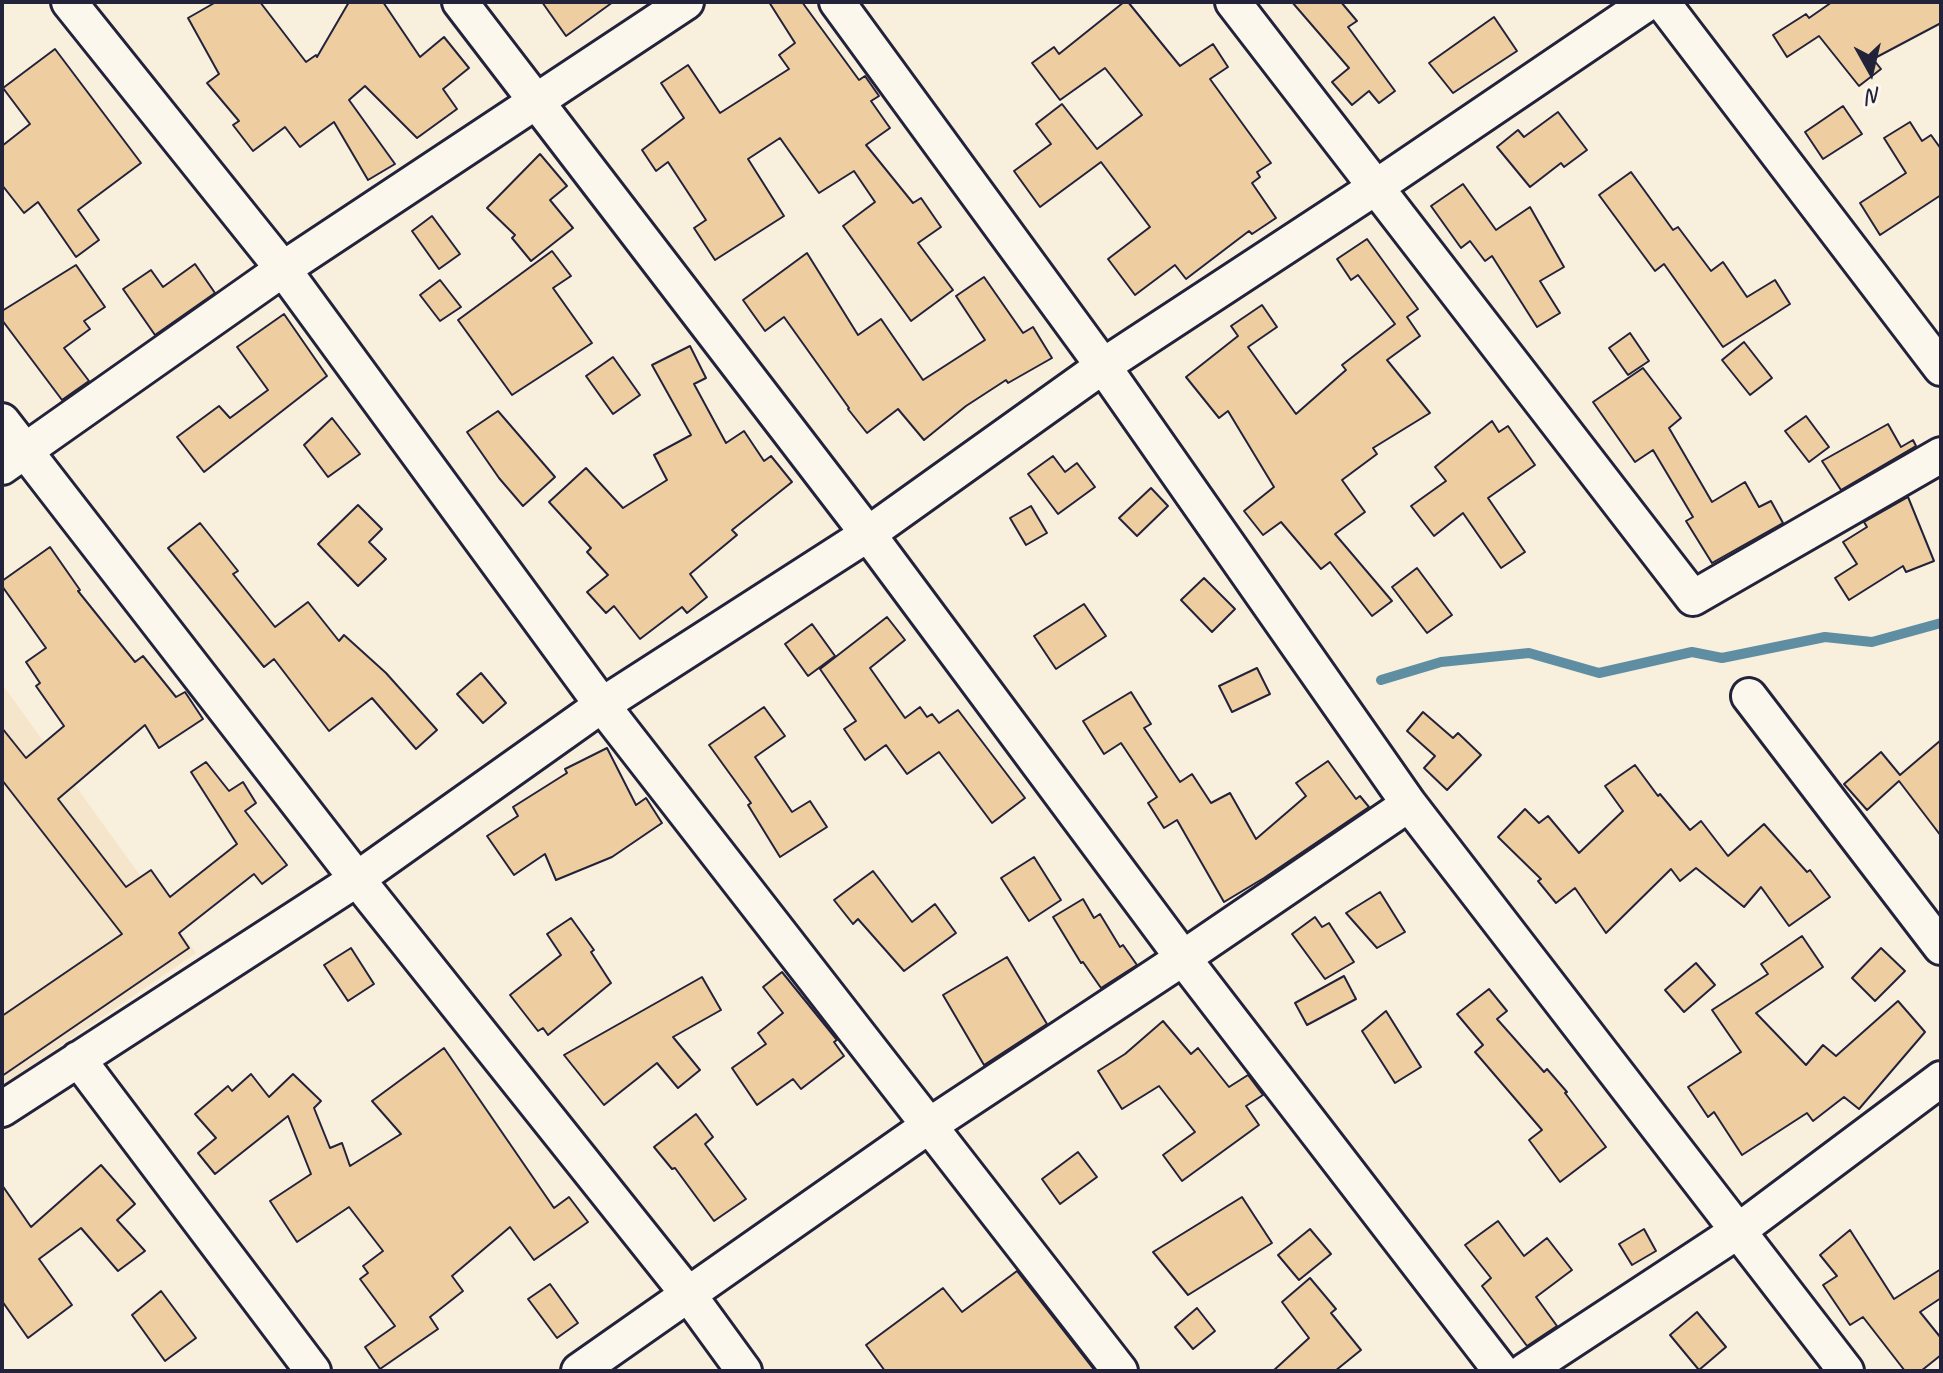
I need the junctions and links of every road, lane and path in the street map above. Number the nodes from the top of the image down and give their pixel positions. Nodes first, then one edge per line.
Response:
1 (69, 2) edge
2 (460, 2) edge
3 (686, 2) edge
4 (837, 2) edge
5 (1233, 2) edge
6 (1649, 2) edge
7 (1662, 2) edge
8 (536, 99) junction
9 (1376, 187) junction
10 (283, 269) junction
11 (1103, 366) junction
12 (1941, 368) edge
13 (2, 421) edge
14 (1941, 455) edge
15 (13, 459) edge
16 (868, 534) junction
17 (1749, 696) dead end
18 (602, 705) junction
19 (1409, 804) junction
20 (357, 879) junction
21 (1941, 947) edge
22 (1183, 958) junction
23 (78, 1059) junction
24 (1941, 1079) edge
25 (2, 1109) edge
26 (927, 1127) junction
27 (1738, 1231) junction
28 (688, 1294) junction
29 (313, 1371) edge
30 (579, 1371) edge
31 (744, 1371) edge
32 (1120, 1371) edge
33 (1501, 1371) edge
34 (1525, 1371) edge
35 (1846, 1371) edge

1 - 10 street
2 - 8 street
3 - 8 street
4 - 11 street
5 - 9 street
6 - 9 street
7 - 12 street
8 - 10 street
8 - 16 street
9 - 11 street
9 - 14 street
10 - 15 street
10 - 18 street
11 - 16 street
11 - 19 street
13 - 15 street
15 - 20 street
16 - 18 street
16 - 22 street
17 - 21 street
18 - 20 street
18 - 26 street
19 - 22 street
19 - 27 street
20 - 23 street
20 - 28 street
22 - 26 street
22 - 33 street
23 - 25 street
23 - 29 street
24 - 27 street
26 - 28 street
26 - 32 street
27 - 34 street
27 - 35 street
28 - 30 street
28 - 31 street

